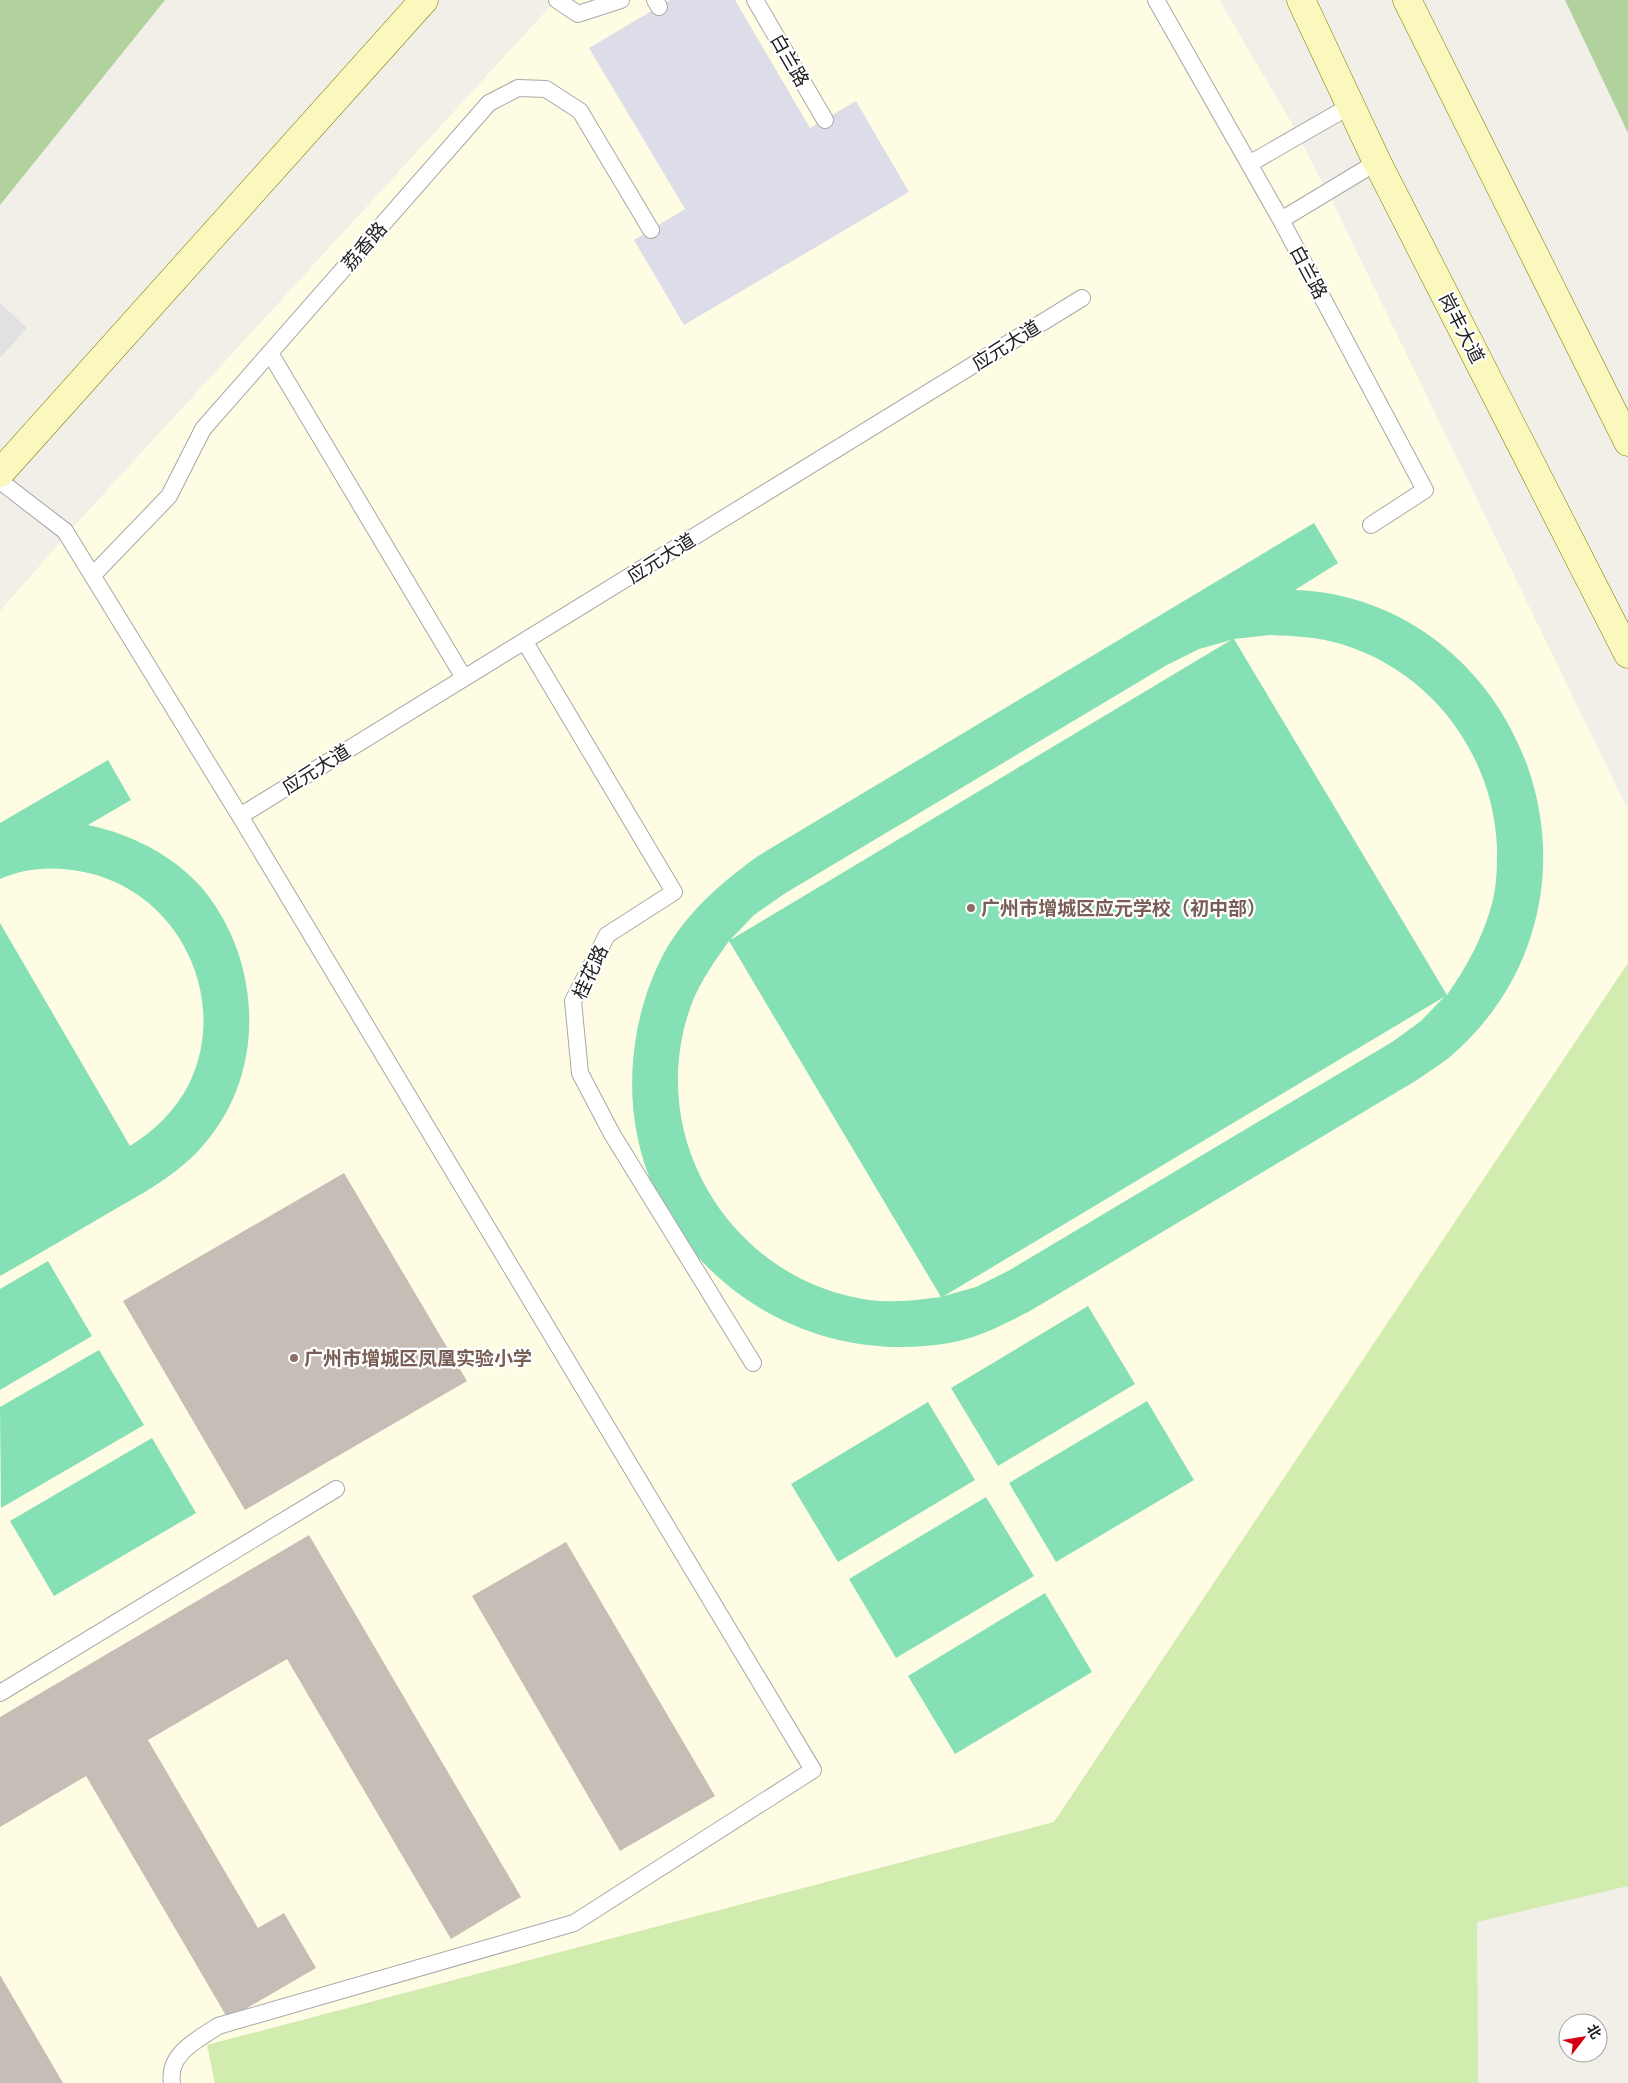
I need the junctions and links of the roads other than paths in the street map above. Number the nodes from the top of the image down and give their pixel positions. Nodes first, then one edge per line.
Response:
1 (424, 0) edge
2 (557, 0) edge
3 (621, 0) edge
4 (755, 0) edge
5 (1156, 0) edge
6 (1301, 0) edge
7 (1407, 0) edge
8 (1350, 106) junction
9 (825, 120) dead end
10 (1376, 162) junction
11 (1249, 164) junction
12 (1281, 220) junction
13 (651, 230) dead end
14 (1082, 298) dead end
15 (270, 353) junction
16 (1628, 442) edge
17 (0, 473) edge
18 (0, 481) edge
19 (1371, 525) dead end
20 (92, 575) junction
21 (526, 642) junction
22 (1628, 654) edge
23 (464, 678) junction
24 (240, 816) junction
25 (753, 1363) dead end
26 (336, 1489) dead end
27 (0, 1693) edge
28 (172, 2083) edge

1 - 17 main road
2 - 3 lane
4 - 9 lane, 白兰路
5 - 11 lane, 白兰路
6 - 8 main road, 岗丰大道
7 - 16 main road
8 - 10 main road, 岗丰大道
8 - 11 lane
10 - 12 lane
10 - 22 main road, 岗丰大道
11 - 12 lane, 白兰路
12 - 19 lane, 白兰路
13 - 15 lane, 荔香路
14 - 21 lane, 应元大道
15 - 20 lane, 荔香路
15 - 23 lane
18 - 20 lane
20 - 24 lane
21 - 23 lane, 应元大道
21 - 25 lane, 桂花路
23 - 24 lane, 应元大道
24 - 28 lane
26 - 27 lane

